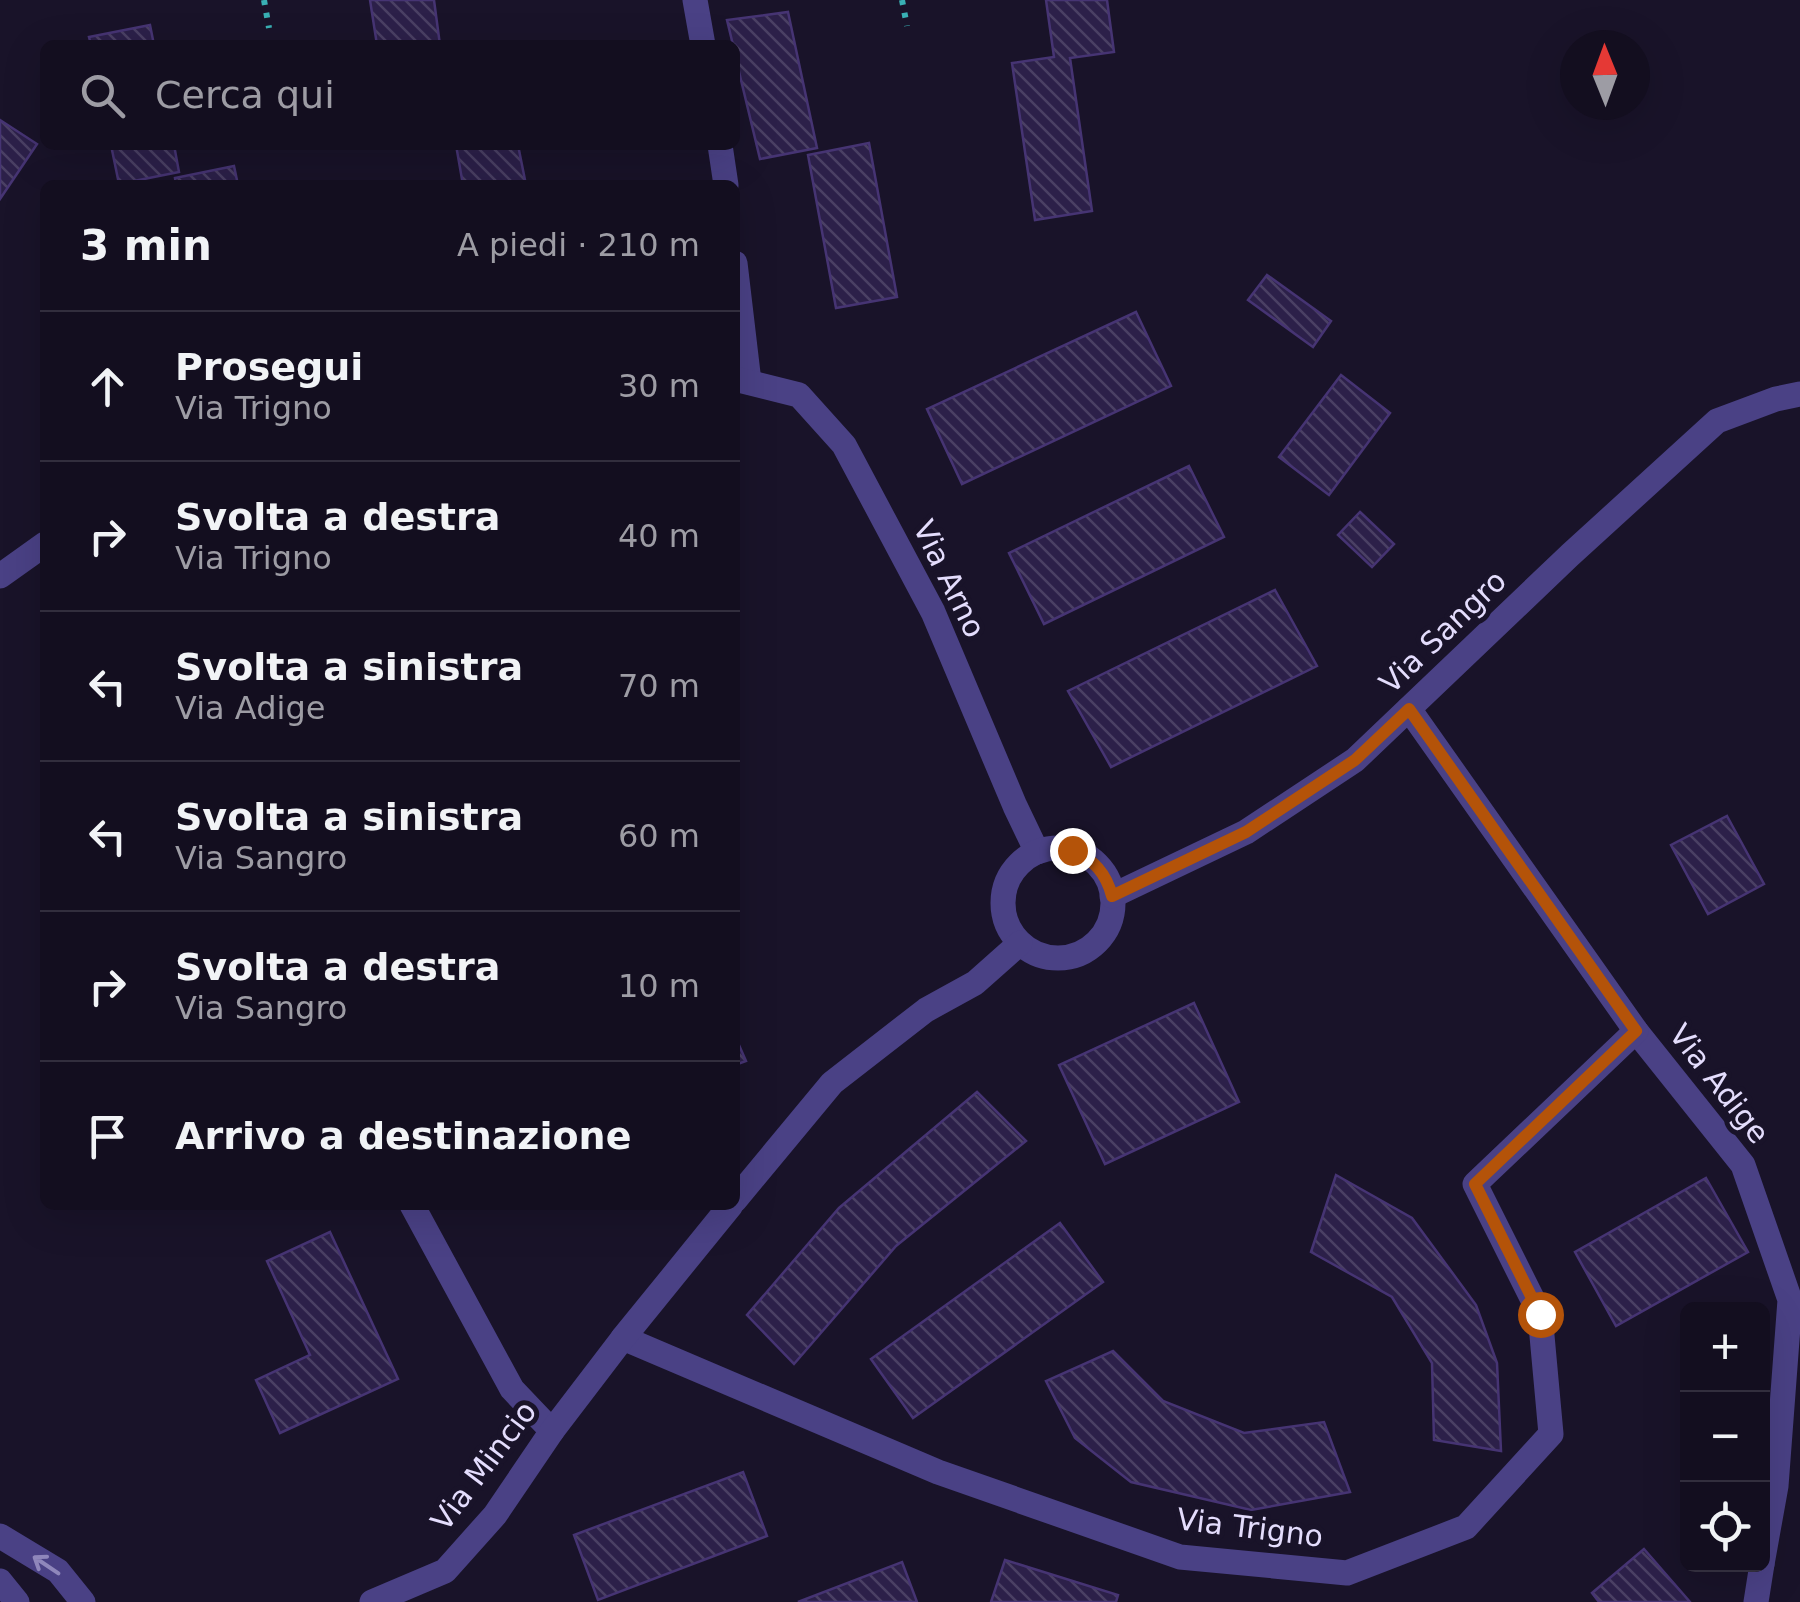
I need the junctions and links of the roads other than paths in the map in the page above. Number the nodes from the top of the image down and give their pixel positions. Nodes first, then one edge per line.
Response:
1 (695, 0) edge
2 (702, 40) edge
3 (740, 346) edge
4 (742, 380) edge
5 (1800, 394) edge
6 (40, 548) edge
7 (0, 576) edge
8 (1409, 709) junction
9 (1037, 852) junction
10 (1112, 896) junction
11 (1020, 943) junction
12 (1636, 1031) junction
13 (740, 1194) edge
14 (415, 1210) edge
15 (727, 1210) edge
16 (623, 1338) junction
17 (552, 1431) junction
18 (1770, 1519) edge
19 (0, 1536) edge
20 (1761, 1572) edge
21 (0, 1581) edge
22 (17, 1602) edge
23 (84, 1602) edge
24 (372, 1602) edge
25 (1756, 1602) edge

1 - 2 street
3 - 4 street, Via Arno
4 - 9 street, Via Arno
5 - 8 street, Via Sangro
6 - 7 street
8 - 10 street, Via Sangro
8 - 12 street, Via Adige
9 - 10 street
9 - 11 street
10 - 11 street
11 - 13 street
12 - 16 street, Via Trigno
12 - 18 street, Via Adige
14 - 17 street
15 - 16 street
16 - 17 street, Via Mincio
17 - 24 street, Via Mincio
23 -> 19 street
20 - 25 street, Via Adige
21 - 22 street

